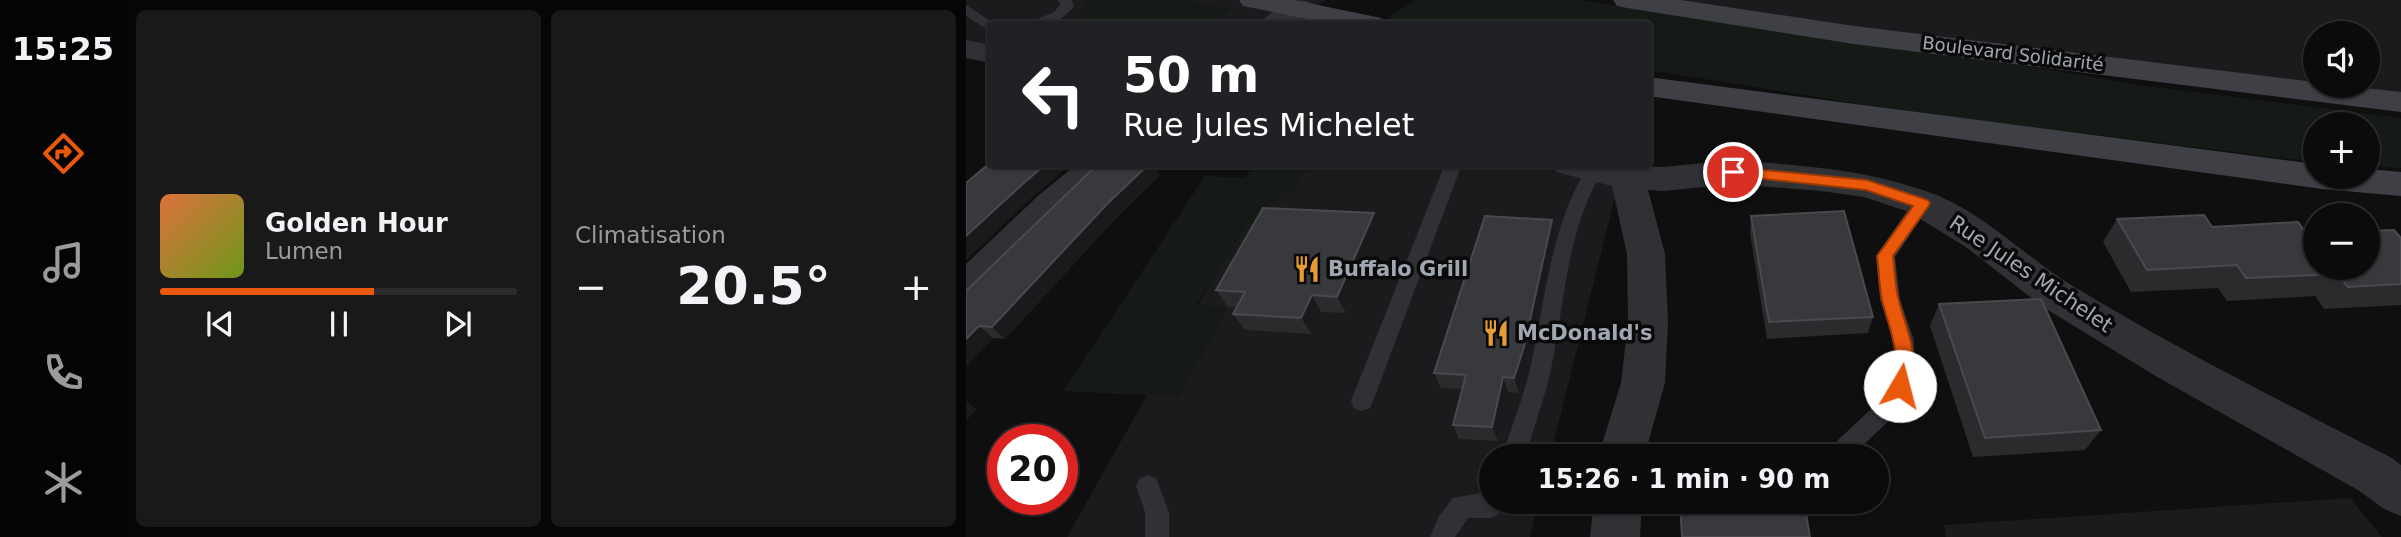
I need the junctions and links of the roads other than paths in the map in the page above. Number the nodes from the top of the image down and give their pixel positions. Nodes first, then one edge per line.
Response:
1 (1065, 0) edge
2 (1253, 0) edge
3 (1626, 0) edge
4 (966, 9) edge
5 (1321, 9) edge
6 (1045, 21) edge
7 (1283, 21) edge
8 (1361, 21) edge
9 (987, 25) edge
10 (966, 49) edge
11 (987, 53) edge
12 (1652, 87) edge
13 (2401, 102) edge
14 (1095, 168) edge
15 (1452, 168) edge
16 (1603, 169) edge
17 (2303, 174) edge
18 (2380, 182) edge
19 (2401, 184) edge
20 (1923, 203) junction
21 (966, 288) edge
22 (1362, 401) dead end
23 (1517, 444) edge
24 (1625, 444) edge
25 (1849, 444) edge
26 (1148, 486) dead end
27 (2401, 494) edge
28 (1479, 506) edge
29 (1617, 514) edge
30 (1157, 537) edge
31 (1442, 537) edge
32 (1615, 537) edge

1 - 6 lane
2 - 5 main road
3 - 13 main road, Boulevard Solidarité
4 - 9 lane
5 - 7 street
5 - 8 main road
10 - 11 street
12 - 17 main road
14 - 21 street
15 - 22 lane
16 - 20 street, Rue Jules Michelet
16 - 23 lane
16 - 24 street
18 - 19 main road
20 - 25 lane
20 - 27 street, Rue Jules Michelet
26 - 30 lane
28 - 31 lane
29 - 32 street

